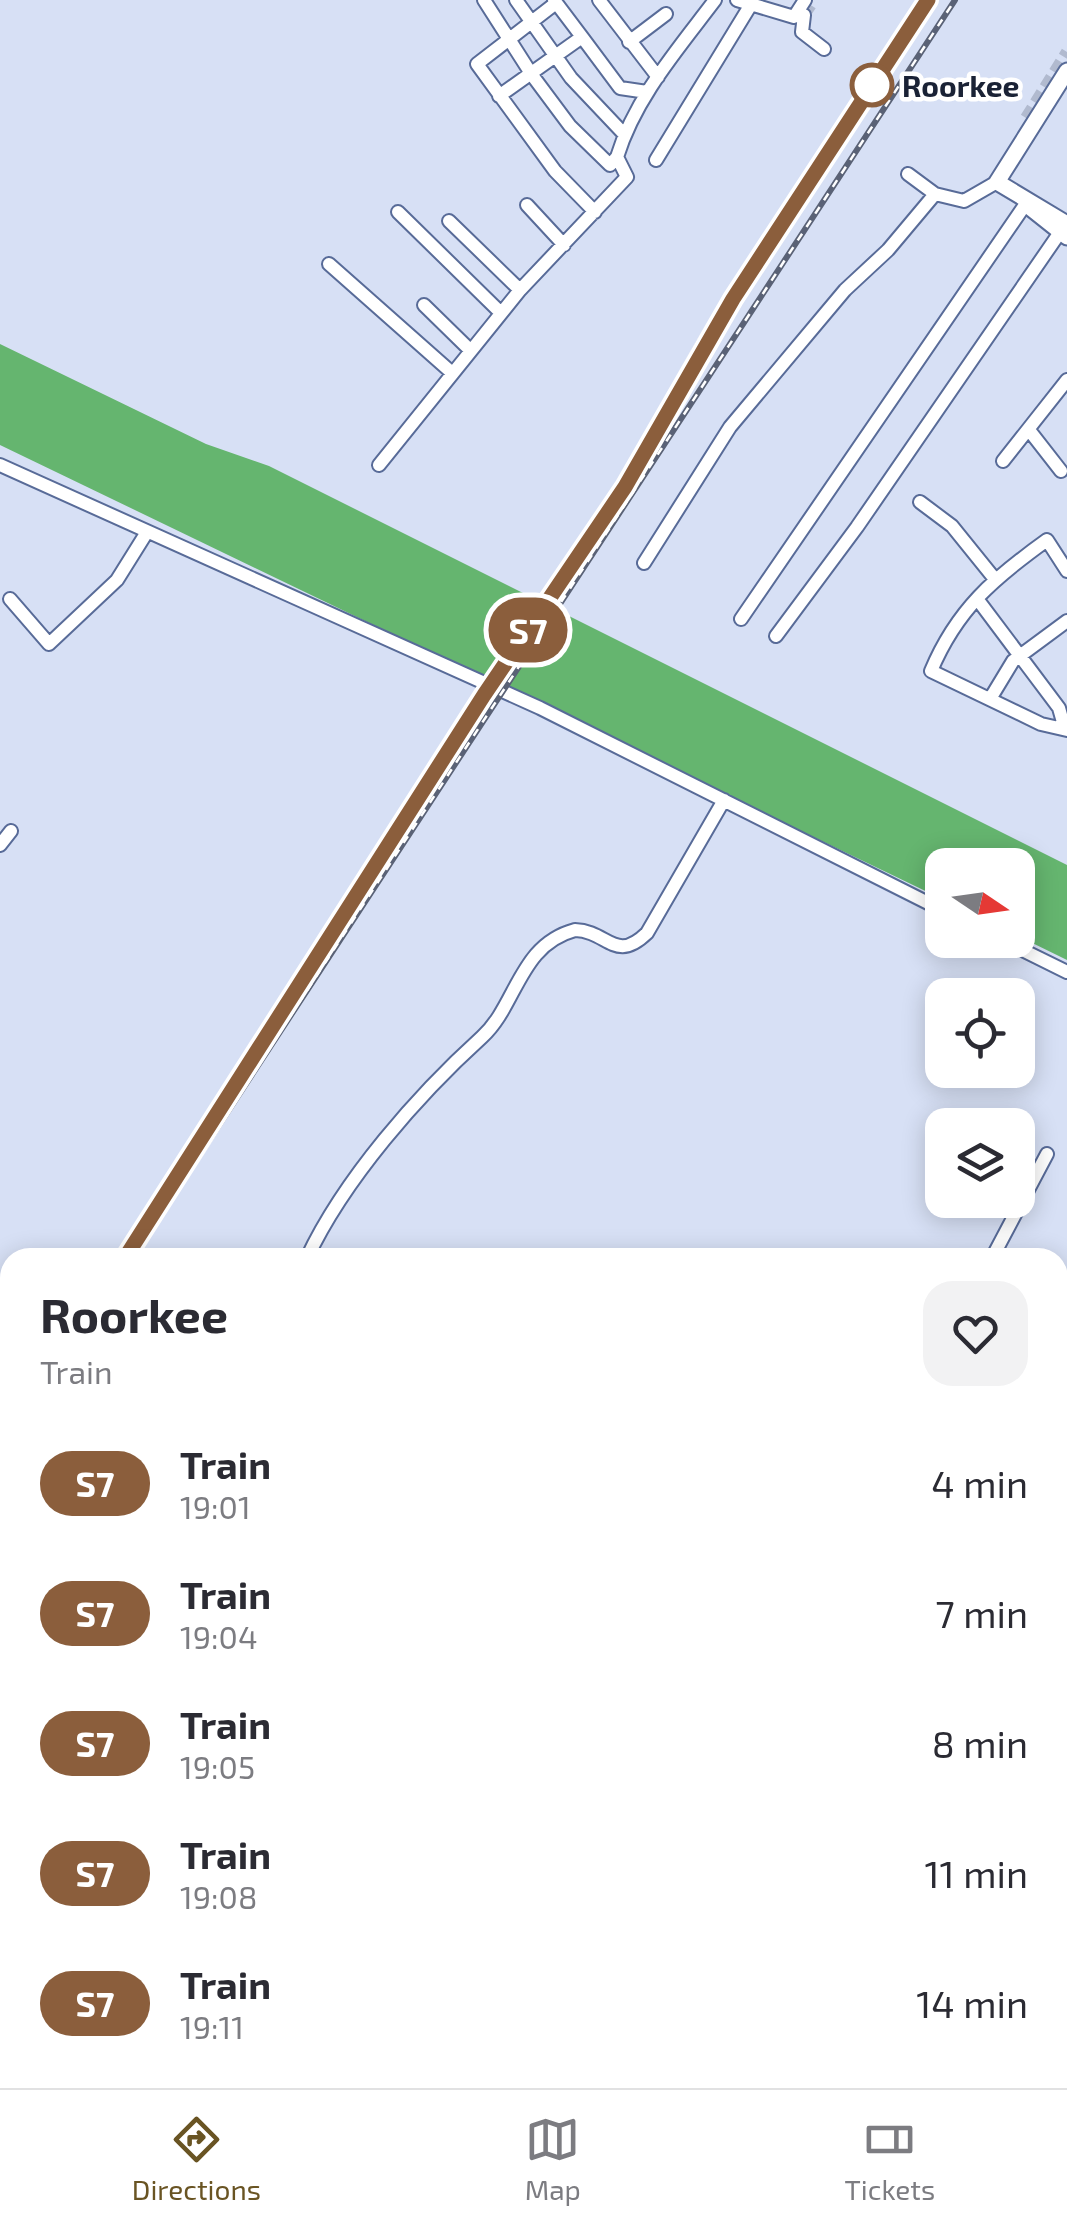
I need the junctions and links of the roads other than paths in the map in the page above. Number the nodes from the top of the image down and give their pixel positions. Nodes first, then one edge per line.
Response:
1 (484, 0) edge
2 (516, 0) edge
3 (599, 0) edge
4 (715, 0) edge
5 (805, 0) tunnel mouth
6 (555, 1) edge
7 (744, 3) edge
8 (666, 14) dead end
9 (800, 18) junction
10 (530, 21) junction
11 (582, 37) junction
12 (508, 39) junction
13 (629, 42) junction
14 (824, 49) dead end
15 (556, 56) junction
16 (1067, 71) edge
17 (532, 75) junction
18 (658, 76) junction
19 (648, 92) junction
20 (499, 96) junction
21 (1026, 118) tunnel mouth
22 (624, 134) junction
23 (1024, 138) junction
24 (617, 157) junction
25 (656, 160) dead end
26 (908, 174) dead end
27 (997, 182) junction
28 (935, 194) junction
29 (1026, 202) junction
30 (527, 205) dead end
31 (398, 212) dead end
32 (595, 212) junction
33 (448, 221) dead end
34 (1065, 229) edge
35 (564, 245) junction
36 (329, 264) dead end
37 (520, 290) junction
38 (424, 304) dead end
39 (501, 312) junction
40 (470, 350) junction
41 (451, 372) junction
42 (1067, 380) edge
43 (1029, 430) junction
44 (1003, 461) dead end
45 (379, 464) dead end
46 (0, 465) edge
47 (1060, 470) dead end
48 (920, 502) dead end
49 (147, 532) junction
50 (644, 563) dead end
51 (1067, 570) edge
52 (994, 578) junction
53 (10, 598) dead end
54 (978, 600) junction
55 (740, 618) dead end
56 (1067, 621) edge
57 (776, 636) dead end
58 (1020, 654) junction
59 (990, 699) junction
60 (1066, 729) edge
61 (724, 800) junction
62 (11, 831) dead end
63 (0, 845) edge
64 (925, 901) edge
65 (1035, 956) edge
66 (1067, 972) edge
67 (1047, 1154) dead end
68 (312, 1248) edge
69 (997, 1248) edge

1 - 12 street
2 - 10 street
3 - 13 street
4 - 18 street
5 - 9 street
6 - 10 street
6 - 11 street
7 - 9 street
7 - 25 street
8 - 13 street
9 - 14 street
10 - 12 street
10 - 15 street
11 - 15 street
11 - 19 street
12 - 17 street
12 - 20 street
13 - 18 street
15 - 17 street
15 - 22 street
16 - 23 main road
17 - 20 street
17 - 24 street
18 - 19 street
19 - 22 street
20 - 32 street
21 - 23 street
22 - 24 street
23 - 27 main road
24 - 32 street
26 - 28 street
27 - 28 street
27 - 29 main road
28 - 50 street
29 - 34 main road
29 - 55 street
30 - 35 street
31 - 39 street
32 - 35 street
33 - 37 street
34 - 57 street
35 - 37 street
36 - 41 street
37 - 39 street
38 - 40 street
39 - 40 street
40 - 41 street
41 - 45 street
42 - 43 street
43 - 44 street
43 - 47 street
46 - 49 street
48 - 52 street
49 - 53 street
49 - 61 street
51 - 52 street
52 - 54 street
54 - 58 street
54 - 59 street
56 - 58 street
58 - 59 street
58 - 60 street
59 - 60 street
61 - 64 street
61 - 68 street
62 - 63 street
65 - 66 street
67 - 69 street

